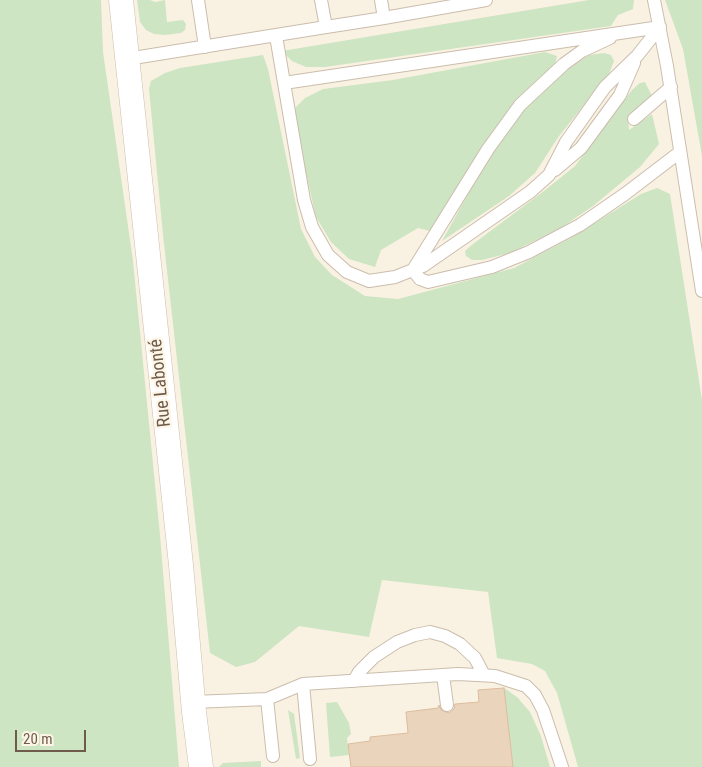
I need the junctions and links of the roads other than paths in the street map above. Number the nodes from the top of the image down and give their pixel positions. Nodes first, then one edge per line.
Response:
1 (121, 0) edge
2 (198, 0) edge
3 (321, 0) edge
4 (381, 0) edge
5 (486, 0) edge
6 (654, 0) edge
7 (439, 4) edge
8 (384, 18) junction
9 (326, 27) junction
10 (660, 27) junction
11 (620, 32) junction
12 (276, 36) junction
13 (205, 47) junction
14 (127, 59) junction
15 (284, 84) junction
16 (670, 88) junction
17 (634, 119) dead end
18 (680, 152) junction
19 (414, 270) junction
20 (702, 291) edge
21 (443, 675) junction
22 (484, 675) junction
23 (354, 681) junction
24 (303, 684) junction
25 (267, 700) junction
26 (193, 702) junction
27 (447, 705) dead end
28 (273, 756) dead end
29 (310, 760) dead end
30 (201, 767) edge
31 (562, 767) edge

1 - 14 street, Rue Labonté
2 - 13 lane
3 - 9 lane
4 - 8 lane
5 - 7 lane
6 - 10 lane
7 - 8 lane
8 - 9 lane
9 - 12 lane
10 - 11 lane
10 - 16 lane
10 - 19 lane
11 - 15 lane
11 - 19 lane
12 - 13 lane
12 - 15 lane
13 - 14 lane
14 - 26 street, Rue Labonté
15 - 19 lane
16 - 17 lane
16 - 18 lane
18 - 19 lane
18 - 20 lane
21 - 22 lane
21 - 23 lane
21 - 27 lane
22 - 23 lane
22 - 31 lane
23 - 24 lane
24 - 25 lane
24 - 29 lane
25 - 26 lane
25 - 28 lane
26 - 30 street, Rue Labonté

